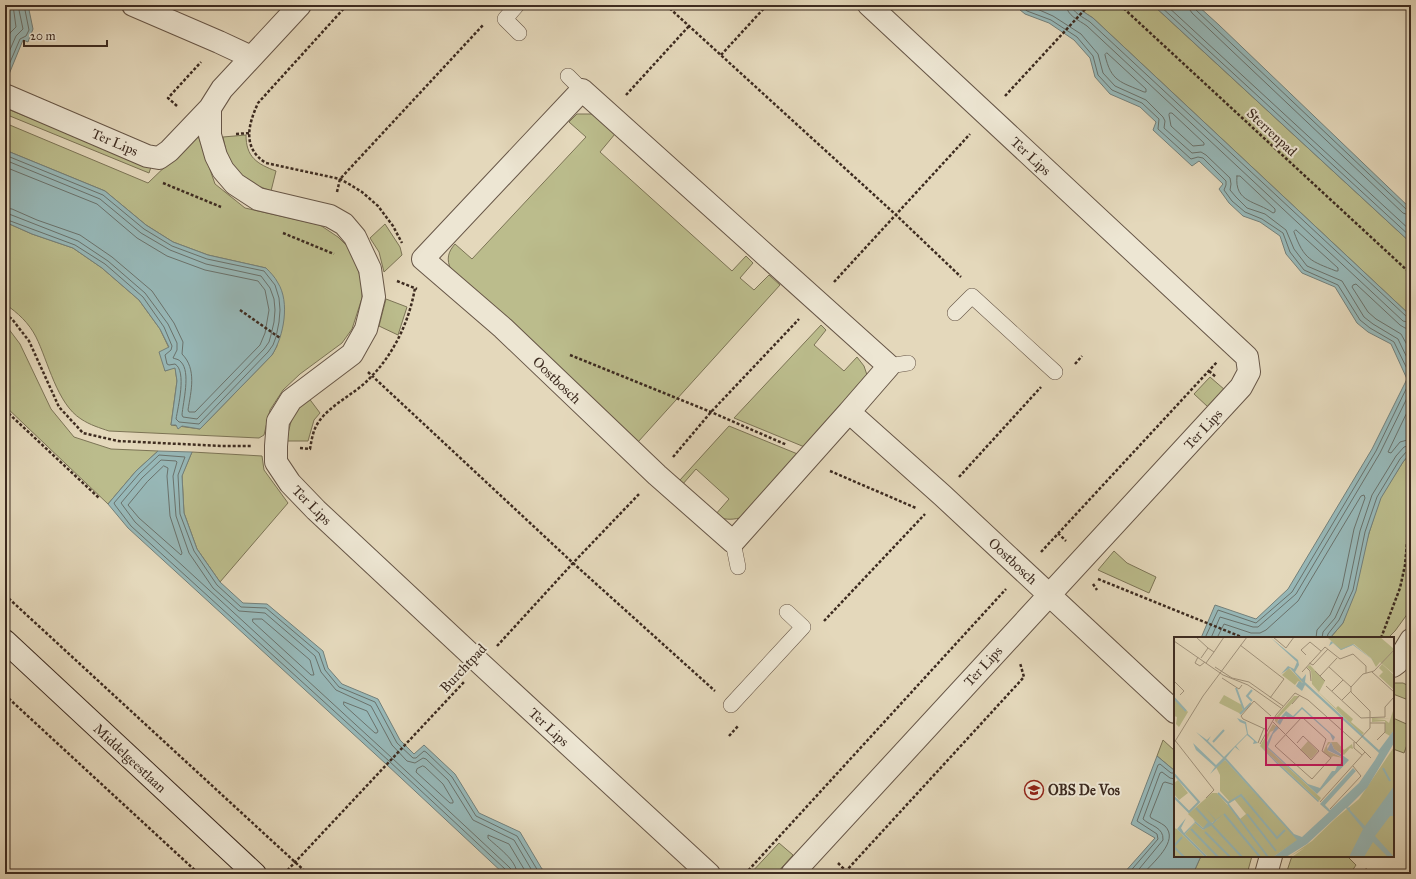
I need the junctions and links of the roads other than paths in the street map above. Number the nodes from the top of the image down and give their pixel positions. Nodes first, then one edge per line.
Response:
1 (133, 5) edge
2 (300, 5) edge
3 (518, 5) edge
4 (869, 5) edge
5 (519, 33) dead end
6 (251, 58) junction
7 (7, 96) dead end
8 (203, 115) junction
9 (955, 313) dead end
10 (1055, 372) dead end
11 (849, 412) junction
12 (733, 542) junction
13 (738, 568) dead end
14 (1048, 595) junction
15 (786, 612) dead end
16 (1411, 640) edge
17 (5, 642) edge
18 (1400, 666) edge
19 (731, 705) road end
20 (1174, 711) edge
21 (1271, 857) edge
22 (255, 874) edge
23 (709, 874) edge
24 (792, 874) edge
25 (1266, 874) edge

1 - 6 street
2 - 6 street, Ter Lips
3 - 5 lane
4 - 14 street, Ter Lips
6 - 8 street, Ter Lips
7 - 8 street, Ter Lips
8 - 23 street, Ter Lips
9 - 10 lane
11 - 12 street, Oostbosch
11 - 12 street, Oostbosch
11 - 14 street, Oostbosch
12 - 13 lane
14 - 20 street, Oostbosch
14 - 24 street, Ter Lips
15 - 19 lane
16 - 18 street
17 - 22 street, Middelgeestlaan
21 - 25 street

